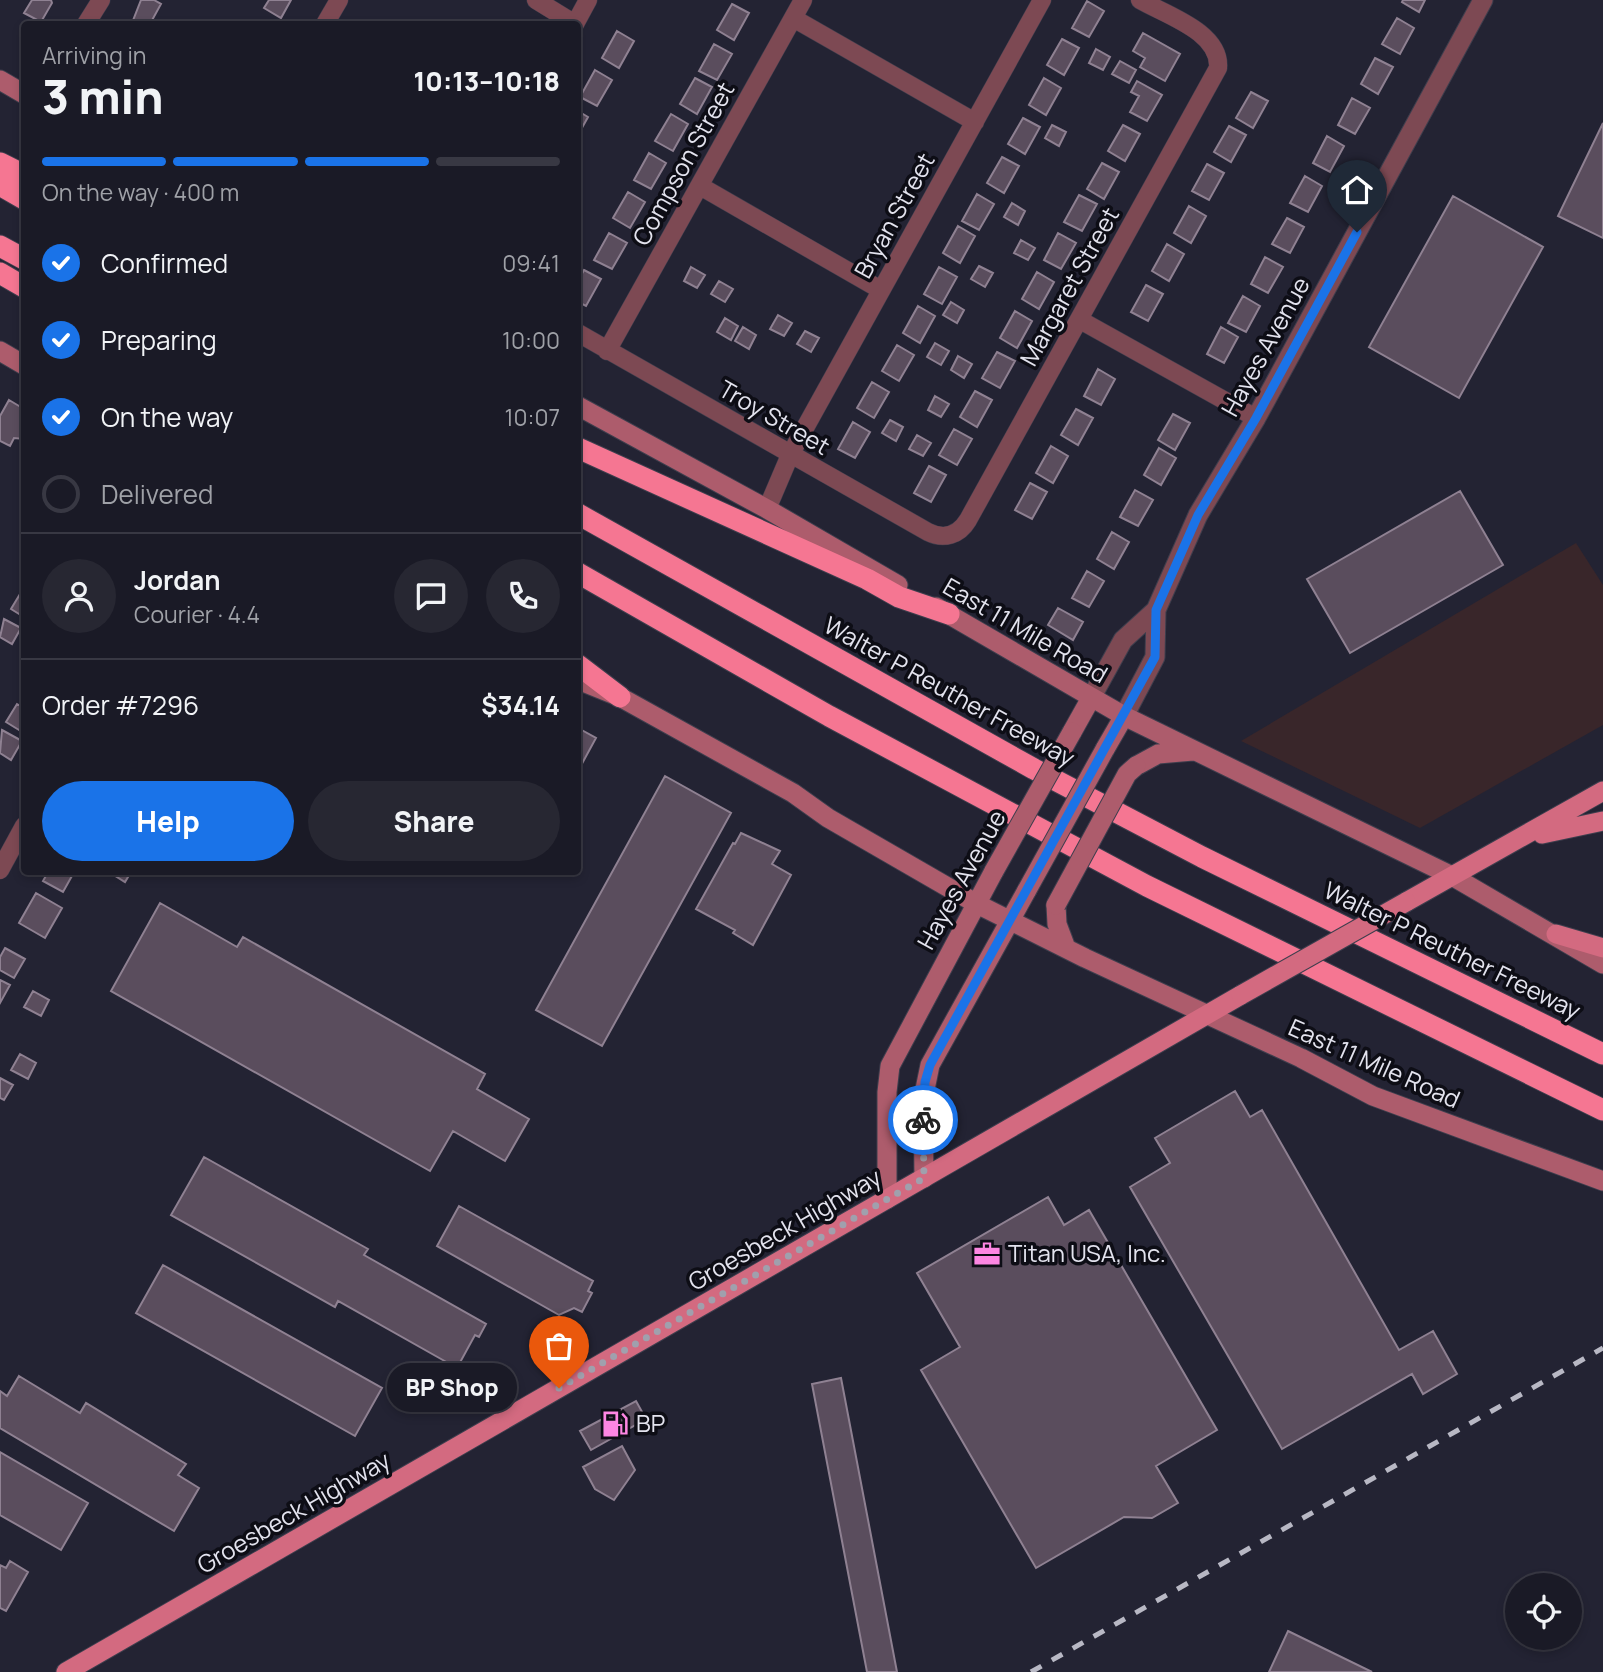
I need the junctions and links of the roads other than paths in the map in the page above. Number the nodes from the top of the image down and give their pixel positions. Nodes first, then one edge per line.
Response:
1 (101, 0) edge
2 (339, 0) edge
3 (536, 0) edge
4 (589, 0) edge
5 (803, 0) edge
6 (1042, 0) edge
7 (1140, 0) edge
8 (1483, 0) edge
9 (793, 18) junction
10 (88, 21) edge
11 (327, 21) edge
12 (570, 21) edge
13 (577, 21) edge
14 (0, 80) edge
15 (21, 92) edge
16 (975, 122) junction
17 (0, 163) edge
18 (21, 174) edge
19 (0, 185) edge
20 (700, 186) junction
21 (21, 197) edge
22 (0, 246) edge
23 (21, 257) edge
24 (0, 273) edge
25 (21, 285) edge
26 (881, 290) junction
27 (1080, 320) junction
28 (581, 335) edge
29 (0, 351) edge
30 (607, 351) junction
31 (21, 363) edge
32 (581, 408) edge
33 (1256, 418) junction
34 (581, 448) edge
35 (790, 455) junction
36 (767, 509) junction
37 (581, 516) edge
38 (950, 535) joint
39 (581, 575) edge
40 (1156, 610) junction
41 (949, 614) junction
42 (581, 667) edge
43 (581, 681) edge
44 (620, 697) junction
45 (1091, 698) junction
46 (1124, 716) junction
47 (1194, 751) junction
48 (1603, 791) edge
49 (1603, 821) edge
50 (21, 832) edge
51 (1524, 838) junction
52 (0, 870) edge
53 (1452, 876) junction
54 (977, 904) junction
55 (1010, 921) junction
56 (1556, 934) junction
57 (1066, 948) junction
58 (1603, 948) edge
59 (1603, 964) edge
60 (1206, 1015) junction
61 (1603, 1054) edge
62 (1603, 1110) edge
63 (924, 1178) junction
64 (1603, 1181) edge
65 (887, 1199) junction
66 (66, 1672) edge

1 - 10 street
2 - 11 street
3 - 12 street
4 - 13 street
5 - 9 street, Compson Street
6 - 16 street, Bryan Street
7 - 27 street, Margaret Street
8 - 33 street, Hayes Avenue
9 - 16 street
9 - 20 street, Compson Street
14 - 15 main road
16 - 26 street, Bryan Street
17 - 18 highway
19 - 21 highway
20 - 26 street
20 - 30 street, Compson Street
22 - 23 highway
24 - 25 highway
26 - 35 street, Bryan Street
27 - 33 street
27 - 38 street, Margaret Street
28 - 30 street, Troy Street
29 - 31 main road
30 - 35 street, Troy Street
32 - 36 main road, East 11 Mile Road
33 - 40 street, Hayes Avenue
34 - 41 highway
35 - 36 street, Bryan Street
35 - 38 street, Troy Street
36 - 41 main road, East 11 Mile Road
37 - 61 highway, Walter P Reuther Freeway
39 - 62 highway
40 - 45 street, Hayes Avenue
40 - 46 street, Hayes Avenue
41 - 45 main road, East 11 Mile Road
42 - 44 highway
43 - 44 main road, East 11 Mile Road
44 - 54 main road, East 11 Mile Road
45 - 46 main road, East 11 Mile Road
45 - 54 main road, Hayes Avenue, bridge
46 - 47 main road, East 11 Mile Road
46 - 55 main road, Hayes Avenue, bridge
47 - 53 main road, East 11 Mile Road
47 - 57 main road, bridge
48 - 51 main road, Groesbeck Highway
49 - 51 main road
50 - 52 street
51 - 53 main road, Groesbeck Highway
53 - 56 main road, East 11 Mile Road
53 - 60 main road, Groesbeck Highway, bridge
54 - 55 main road, East 11 Mile Road
54 - 65 main road, Hayes Avenue
55 - 57 main road, East 11 Mile Road
55 - 63 main road, Hayes Avenue
56 - 58 main road
56 - 59 main road, East 11 Mile Road
57 - 60 main road, East 11 Mile Road
60 - 63 main road, Groesbeck Highway
60 - 64 main road, East 11 Mile Road
63 - 65 main road, Groesbeck Highway
65 - 66 main road, Groesbeck Highway

